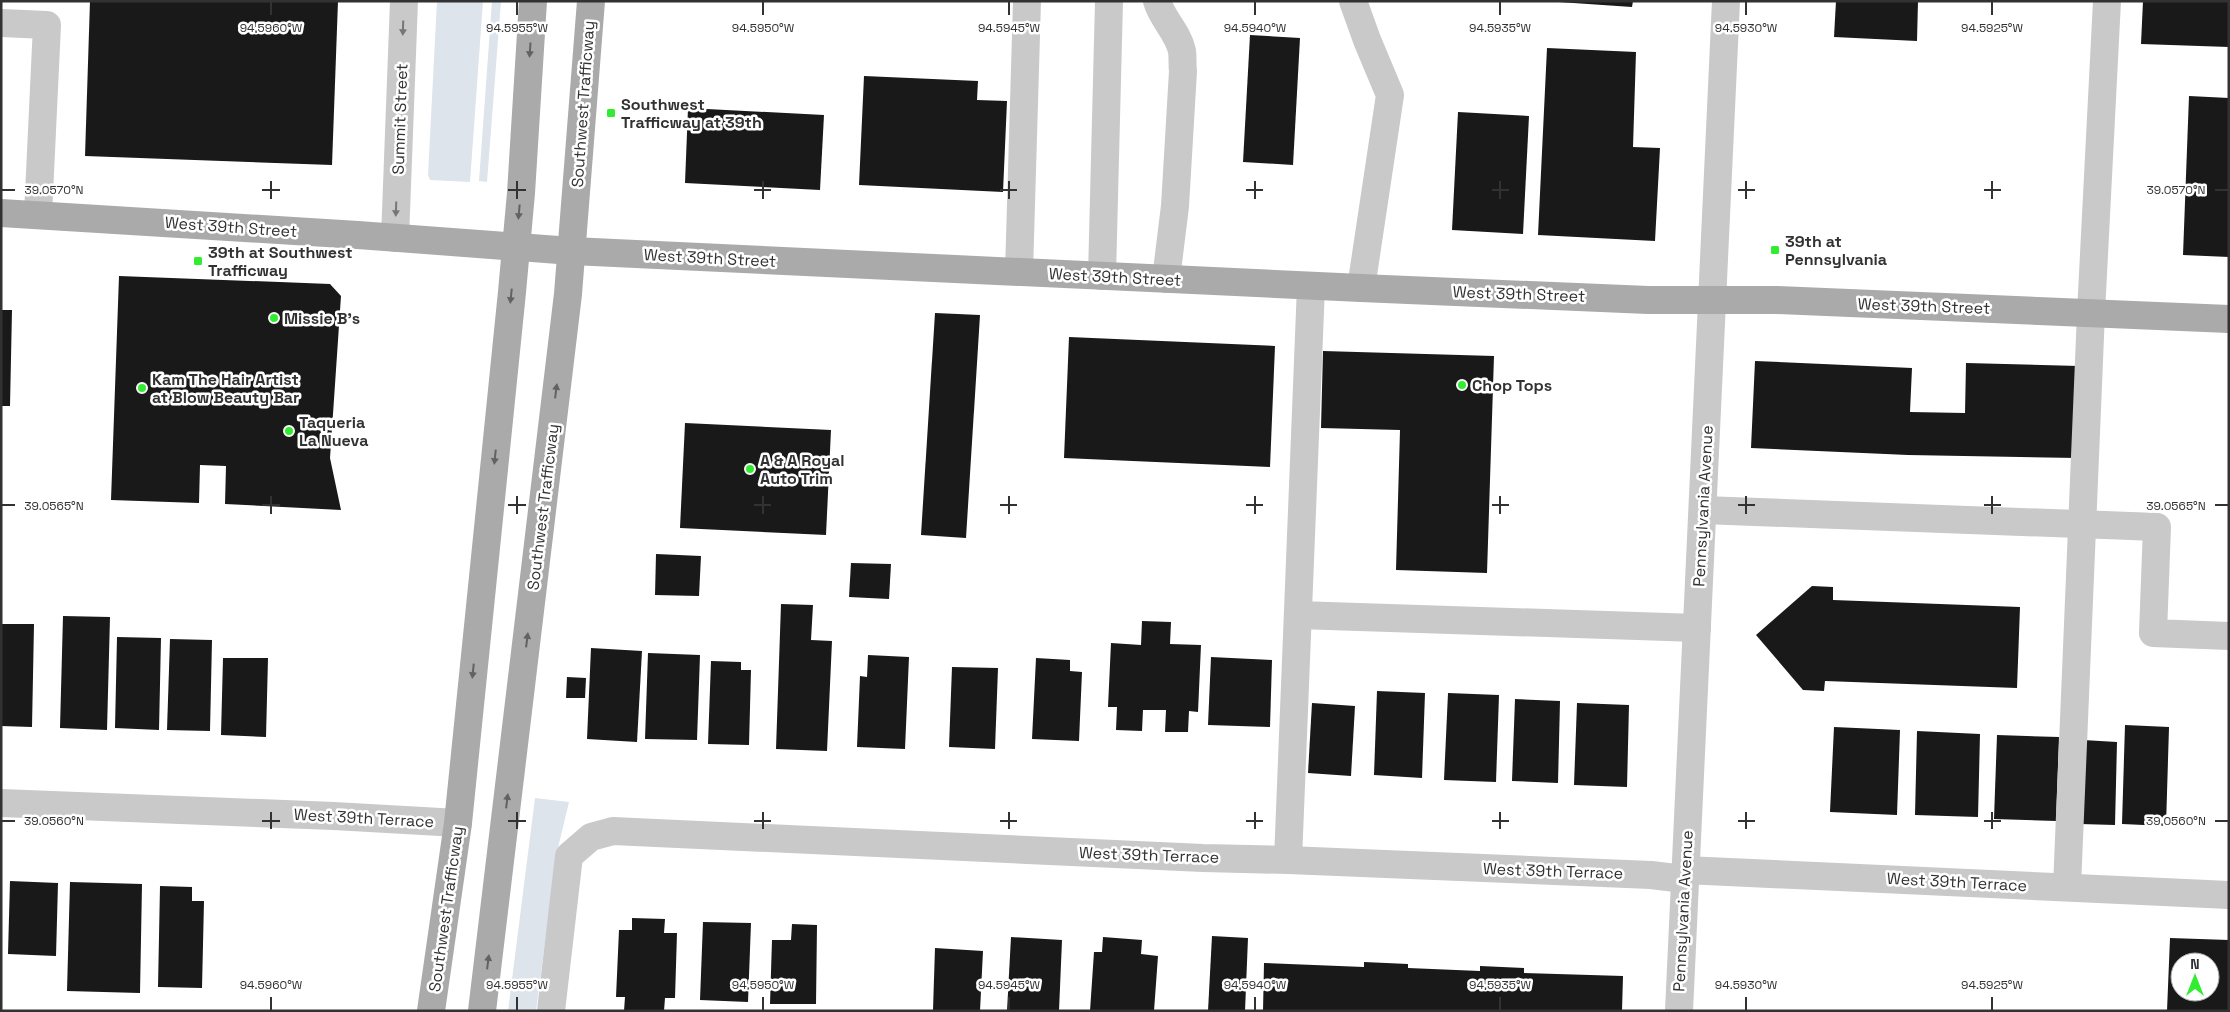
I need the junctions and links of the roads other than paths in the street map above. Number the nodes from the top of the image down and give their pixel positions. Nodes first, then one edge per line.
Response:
1 (404, 1) edge
2 (533, 1) edge
3 (591, 1) edge
4 (1027, 1) edge
5 (1109, 1) edge
6 (1157, 1) edge
7 (1353, 1) edge
8 (1726, 1) edge
9 (2107, 1) edge
10 (1, 23) edge
11 (1, 213) edge
12 (38, 215) junction
13 (395, 238) junction
14 (516, 247) junction
15 (572, 251) junction
16 (1020, 272) junction
17 (1102, 276) junction
18 (1166, 279) junction
19 (1311, 286) junction
20 (1361, 288) junction
21 (1712, 300) junction
22 (2091, 313) junction
23 (2229, 319) edge
24 (1703, 510) junction
25 (2082, 524) junction
26 (1298, 615) junction
27 (1697, 628) junction
28 (2229, 636) edge
29 (1, 803) edge
30 (458, 823) junction
31 (1288, 860) junction
32 (1685, 874) junction
33 (2066, 888) junction
34 (2229, 895) edge
35 (431, 1011) edge
36 (482, 1011) edge
37 (551, 1011) edge
38 (1679, 1011) edge

1 -> 13 street, Summit Street
2 -> 14 main road, Southwest Trafficway
3 - 15 main road, Southwest Trafficway
4 - 16 street
5 - 17 street
6 - 18 street
7 - 20 street
8 - 21 street, Pennsylvania Avenue
9 - 22 street
10 - 12 street
11 - 12 main road, West 39th Street
12 - 13 main road, West 39th Street
13 - 14 main road, West 39th Street
14 - 15 main road, West 39th Street
14 -> 30 main road, Southwest Trafficway
15 - 16 main road, West 39th Street
36 -> 15 main road, Southwest Trafficway
16 - 17 main road, West 39th Street
17 - 18 main road, West 39th Street
18 - 19 main road, West 39th Street
19 - 20 main road, West 39th Street
19 - 26 street
20 - 21 main road, West 39th Street
21 - 22 main road, West 39th Street
21 - 24 street, Pennsylvania Avenue
22 - 23 main road, West 39th Street
22 - 25 street
24 - 25 street
24 - 27 street, Pennsylvania Avenue
25 - 28 street
25 - 33 street
26 - 27 street
26 - 31 street
27 - 32 street, Pennsylvania Avenue
29 - 30 street, West 39th Terrace
30 - 35 main road, Southwest Trafficway
31 - 32 street, West 39th Terrace
31 - 37 street, West 39th Terrace
32 - 33 street, West 39th Terrace
32 - 38 street, Pennsylvania Avenue
33 - 34 street, West 39th Terrace

